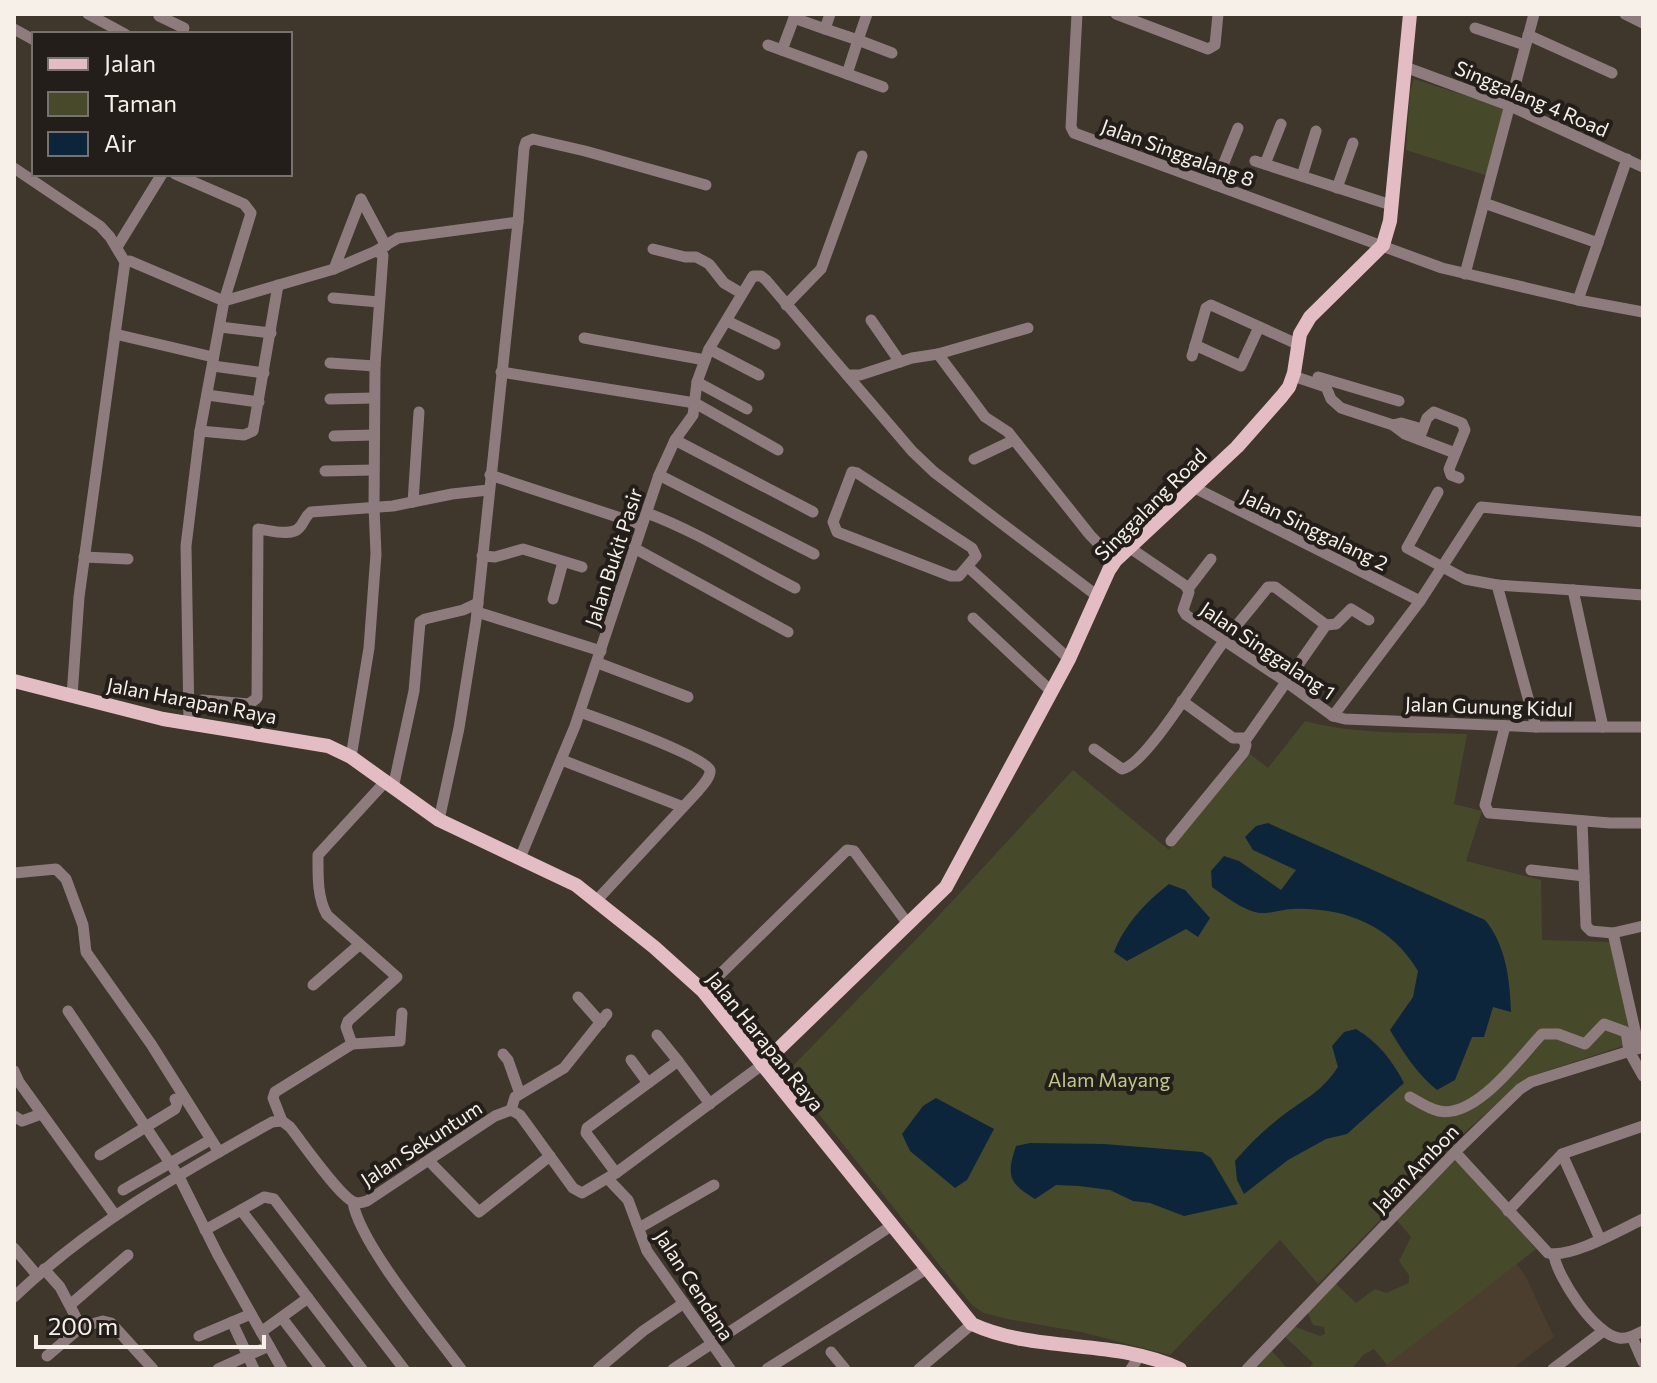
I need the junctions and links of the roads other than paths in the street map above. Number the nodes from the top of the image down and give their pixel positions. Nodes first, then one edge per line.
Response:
1 (88, 14) edge
2 (830, 14) edge
3 (867, 14) edge
4 (1077, 14) edge
5 (1116, 14) edge
6 (1218, 14) edge
7 (1410, 14) edge
8 (1534, 14) edge
9 (1625, 14) edge
10 (159, 16) edge
11 (795, 16) edge
12 (1643, 23) edge
13 (1475, 28) dead end
14 (14, 29) edge
15 (825, 29) junction
16 (121, 32) edge
17 (186, 32) edge
18 (32, 39) edge
19 (858, 40) junction
20 (1527, 40) junction
21 (768, 45) dead end
22 (782, 50) junction
23 (892, 53) dead end
24 (1405, 67) junction
25 (1612, 73) dead end
26 (847, 74) junction
27 (883, 87) dead end
28 (1508, 105) junction
29 (1281, 124) dead end
30 (1238, 128) dead end
31 (1316, 131) dead end
32 (1353, 143) dead end
33 (862, 156) dead end
34 (1627, 159) junction
35 (1643, 167) edge
36 (15, 172) edge
37 (161, 176) edge
38 (180, 176) edge
39 (1302, 176) junction
40 (706, 185) dead end
41 (1215, 185) junction
42 (1337, 188) junction
43 (1484, 203) junction
44 (1391, 205) junction
45 (518, 222) junction
46 (1598, 243) junction
47 (1383, 245) junction
48 (117, 247) junction
49 (653, 249) dead end
50 (382, 251) junction
51 (125, 262) junction
52 (334, 269) junction
53 (1465, 274) junction
54 (278, 285) junction
55 (741, 293) junction
56 (333, 298) dead end
57 (1578, 300) junction
58 (224, 301) junction
59 (379, 302) junction
60 (786, 305) junction
61 (1643, 312) edge
62 (871, 320) dead end
63 (727, 321) junction
64 (220, 327) junction
65 (1259, 327) junction
66 (1028, 328) dead end
67 (271, 333) junction
68 (115, 334) junction
69 (584, 338) dead end
70 (775, 344) dead end
71 (1297, 344) junction
72 (707, 354) junction
73 (938, 354) junction
74 (213, 361) junction
75 (900, 362) junction
76 (330, 363) dead end
77 (375, 366) junction
78 (501, 372) junction
79 (264, 373) junction
80 (1293, 374) junction
81 (759, 375) dead end
82 (847, 375) junction
83 (697, 382) junction
84 (207, 395) junction
85 (374, 398) junction
86 (330, 399) dead end
87 (1399, 401) dead end
88 (259, 402) junction
89 (695, 403) junction
90 (747, 409) dead end
91 (419, 412) dead end
92 (200, 431) junction
93 (1421, 434) junction
94 (374, 435) junction
95 (334, 436) dead end
96 (675, 440) junction
97 (1014, 440) junction
98 (778, 450) dead end
99 (1455, 453) junction
100 (974, 459) dead end
101 (374, 470) junction
102 (325, 471) dead end
103 (490, 475) junction
104 (659, 475) junction
105 (1459, 478) dead end
106 (1195, 488) junction
107 (488, 490) junction
108 (1438, 492) dead end
109 (413, 502) junction
110 (374, 507) junction
111 (813, 512) dead end
112 (647, 513) junction
113 (1643, 522) edge
114 (642, 525) junction
115 (634, 548) junction
116 (1130, 548) junction
117 (814, 554) dead end
118 (482, 556) junction
119 (84, 557) junction
120 (128, 559) dead end
121 (1211, 559) dead end
122 (1115, 561) junction
123 (563, 562) junction
124 (582, 567) dead end
125 (968, 567) junction
126 (1442, 568) junction
127 (1497, 585) junction
128 (795, 588) dead end
129 (1188, 589) junction
130 (1573, 590) junction
131 (1096, 595) junction
132 (1643, 595) edge
133 (553, 599) dead end
134 (1420, 601) junction
135 (477, 608) junction
136 (973, 618) dead end
137 (1369, 620) dead end
138 (1326, 625) junction
139 (788, 632) dead end
140 (1223, 641) junction
141 (599, 657) junction
142 (1069, 659) junction
143 (14, 681) edge
144 (1285, 681) junction
145 (1052, 692) junction
146 (72, 696) junction
147 (688, 697) dead end
148 (202, 700) dead end
149 (1182, 701) junction
150 (580, 712) junction
151 (1333, 716) junction
152 (189, 722) junction
153 (1505, 726) junction
154 (1536, 727) junction
155 (1603, 727) junction
156 (1643, 727) edge
157 (1243, 740) junction
158 (1094, 749) dead end
159 (351, 757) junction
160 (562, 760) junction
161 (389, 785) junction
162 (683, 807) junction
163 (439, 820) junction
164 (1582, 821) junction
165 (1643, 823) edge
166 (1171, 841) dead end
167 (520, 858) junction
168 (1531, 870) dead end
169 (14, 873) edge
170 (1584, 876) junction
171 (597, 900) junction
172 (908, 924) junction
173 (1643, 926) edge
174 (1613, 933) junction
175 (359, 945) junction
176 (313, 985) dead end
177 (703, 991) junction
178 (578, 997) dead end
179 (68, 1011) dead end
180 (402, 1013) dead end
181 (657, 1035) dead end
182 (352, 1044) junction
183 (1637, 1048) edge
184 (503, 1054) dead end
185 (631, 1060) dead end
186 (678, 1061) junction
187 (762, 1065) junction
188 (1643, 1076) edge
189 (16, 1079) edge
190 (648, 1083) junction
191 (520, 1094) junction
192 (1410, 1097) dead end
193 (175, 1099) dead end
194 (710, 1104) junction
195 (511, 1110) junction
196 (41, 1114) junction
197 (14, 1116) edge
198 (282, 1121) junction
199 (145, 1126) junction
200 (1643, 1126) edge
201 (205, 1143) dead end
202 (219, 1152) junction
203 (1455, 1152) junction
204 (1562, 1154) junction
205 (100, 1155) dead end
206 (550, 1156) junction
207 (429, 1161) junction
208 (170, 1163) junction
209 (178, 1175) junction
210 (612, 1176) junction
211 (714, 1185) dead end
212 (123, 1190) dead end
213 (353, 1202) junction
214 (241, 1210) junction
215 (1508, 1211) junction
216 (115, 1215) junction
217 (1643, 1219) edge
218 (891, 1226) junction
219 (639, 1228) junction
220 (205, 1230) junction
221 (1600, 1239) junction
222 (14, 1248) edge
223 (128, 1255) dead end
224 (1554, 1255) junction
225 (926, 1269) junction
226 (41, 1272) junction
227 (14, 1297) edge
228 (308, 1298) junction
229 (684, 1303) junction
230 (70, 1305) junction
231 (251, 1314) junction
232 (282, 1318) junction
233 (232, 1322) junction
234 (972, 1324) junction
235 (81, 1327) junction
236 (261, 1332) junction
237 (1602, 1332) junction
238 (1637, 1334) edge
239 (199, 1336) dead end
240 (711, 1345) junction
241 (269, 1346) junction
242 (831, 1352) dead end
243 (1140, 1355) junction
244 (47, 1356) dead end
245 (247, 1357) junction
246 (1643, 1362) edge
247 (153, 1369) edge
248 (218, 1369) edge
249 (254, 1369) edge
250 (282, 1369) edge
251 (321, 1369) edge
252 (362, 1369) edge
253 (404, 1369) edge
254 (461, 1369) edge
255 (598, 1369) edge
256 (673, 1369) edge
257 (730, 1369) edge
258 (767, 1369) edge
259 (845, 1369) edge
260 (919, 1369) edge
261 (1131, 1369) edge
262 (1180, 1369) edge
263 (1247, 1369) edge
264 (1553, 1369) edge

1 - 16 street
2 - 15 street
3 - 19 street
4 - 41 street, Jalan Singgalang 8
5 - 6 street
7 - 24 main road
8 - 20 street
9 - 12 street
10 - 17 street
11 - 15 street
11 - 22 street
13 - 20 street
14 - 18 street
15 - 19 street
19 - 23 street
19 - 26 street
20 - 25 street
20 - 28 street
21 - 22 street
22 - 26 street
24 - 28 street, Singgalang 4 Road
24 - 44 main road
26 - 27 street
28 - 34 street, Singgalang 4 Road
28 - 43 street
29 - 39 street
30 - 41 street
31 - 39 street
32 - 42 street
33 - 60 street
34 - 35 street, Singgalang 4 Road
34 - 46 street
36 - 48 street
37 - 48 street
38 - 58 street
39 - 42 street
40 - 45 street
41 - 47 street, Jalan Singgalang 8
42 - 44 street
43 - 46 street
43 - 53 street
44 - 47 main road
45 - 50 street
45 - 78 street
46 - 57 street
47 - 53 street, Jalan Singgalang 8
47 - 71 main road, Singgalang Road
48 - 51 street
49 - 55 street
50 - 52 street
50 - 52 street
50 - 59 street
51 - 58 street
51 - 68 street
52 - 54 street
53 - 57 street, Jalan Singgalang 8
54 - 58 street
54 - 67 street
55 - 60 street, Jalan Bukit Pasir
55 - 63 street, Jalan Bukit Pasir
56 - 59 street
57 - 61 street, Jalan Singgalang 8
58 - 64 street
59 - 77 street
60 - 82 street
62 - 75 street
63 - 70 street
63 - 72 street, Jalan Bukit Pasir
64 - 67 street
64 - 74 street
65 - 65 street
65 - 71 street
66 - 73 street
67 - 79 street
68 - 74 street
68 - 119 street
69 - 72 street
71 - 80 main road, Singgalang Road
72 - 81 street
72 - 83 street, Jalan Bukit Pasir
73 - 75 street
73 - 97 street
74 - 79 street
74 - 84 street
75 - 82 street
76 - 77 street
77 - 85 street
78 - 89 street
78 - 103 street
79 - 88 street
80 - 87 street
80 - 93 street
80 - 106 main road, Singgalang Road
82 - 131 street
83 - 89 street, Jalan Bukit Pasir
83 - 90 street
84 - 88 street
84 - 92 street
85 - 86 street
85 - 94 street
88 - 92 street
89 - 96 street, Jalan Bukit Pasir
89 - 98 street
91 - 109 street
92 - 152 street
93 - 99 street
93 - 99 street
94 - 95 street
94 - 101 street
96 - 104 street, Jalan Bukit Pasir
96 - 111 street
97 - 100 street
97 - 122 street
99 - 105 street
101 - 102 street
101 - 110 street
103 - 107 street
103 - 114 street
104 - 112 street, Jalan Bukit Pasir
104 - 117 street
106 - 116 main road, Singgalang Road
106 - 134 street, Jalan Singgalang 2
107 - 109 street
107 - 118 street
108 - 126 street
109 - 110 street
110 - 148 street
110 - 159 street
112 - 114 street, Jalan Bukit Pasir
112 - 128 street
113 - 126 street
114 - 115 street, Jalan Bukit Pasir
115 - 139 street
115 - 141 street, Jalan Bukit Pasir
116 - 122 main road, Singgalang Road
116 - 129 street, Jalan Singgalang 1
118 - 123 street
118 - 135 street
119 - 120 street
119 - 146 street
121 - 129 street
122 - 131 main road, Singgalang Road
123 - 124 street
123 - 133 street
125 - 125 street
125 - 142 street
126 - 127 street
126 - 134 street
127 - 130 street
127 - 154 street
129 - 140 street, Jalan Singgalang 1
130 - 132 street
130 - 155 street
131 - 142 main road, Singgalang Road
134 - 151 street
135 - 141 street
135 - 161 street
135 - 163 street
136 - 145 street
137 - 138 street
138 - 140 street
138 - 144 street
140 - 144 street, Jalan Singgalang 1
140 - 149 street
141 - 147 street
141 - 150 street, Jalan Bukit Pasir
142 - 145 main road, Singgalang Road
143 - 146 main road, Jalan Harapan Raya
144 - 151 street, Jalan Singgalang 1
144 - 157 street
145 - 172 main road, Singgalang Road
146 - 152 main road, Jalan Harapan Raya
149 - 157 street
149 - 158 street
150 - 160 street, Jalan Bukit Pasir
150 - 162 street
151 - 153 street, Jalan Gunung Kidul
152 - 159 main road, Jalan Harapan Raya
153 - 154 street, Jalan Gunung Kidul
153 - 164 street
154 - 155 street, Jalan Gunung Kidul
155 - 156 street, Jalan Gunung Kidul
157 - 166 street
159 - 161 main road, Jalan Harapan Raya
160 - 162 street
160 - 167 street, Jalan Bukit Pasir
161 - 163 main road, Jalan Harapan Raya
161 - 175 street
162 - 171 street
163 - 167 main road, Jalan Harapan Raya
164 - 165 street
164 - 170 street
167 - 171 main road, Jalan Harapan Raya
168 - 170 street
169 - 202 street
170 - 174 street
171 - 177 main road, Jalan Harapan Raya
172 - 177 street
172 - 187 main road, Singgalang Road
173 - 174 street
174 - 183 street
175 - 176 street
175 - 182 street
177 - 187 main road, Jalan Harapan Raya
178 - 191 street
179 - 199 street
180 - 182 street
181 - 186 street
182 - 198 street
183 - 188 street
183 - 192 street
183 - 203 street, Jalan Ambon
184 - 191 street
185 - 190 street
186 - 190 street
186 - 194 street
187 - 194 street, Jalan Sekuntum
187 - 218 main road, Jalan Harapan Raya
189 - 196 street
190 - 210 street, Jalan Cendana
191 - 195 street
193 - 199 street
194 - 210 street, Jalan Sekuntum
195 - 206 street, Jalan Sekuntum
195 - 207 street, Jalan Sekuntum
196 - 197 street
196 - 216 street
198 - 202 street
198 - 213 street, Jalan Sekuntum
199 - 205 street
199 - 208 street
200 - 204 street
201 - 208 street
202 - 209 street
203 - 215 street
203 - 263 street, Jalan Ambon
204 - 215 street
204 - 221 street
206 - 207 street
206 - 210 street, Jalan Sekuntum
207 - 213 street, Jalan Sekuntum
208 - 209 street
208 - 212 street
209 - 216 street
209 - 220 street
210 - 219 street, Jalan Cendana
211 - 219 street
213 - 254 street
214 - 220 street
214 - 228 street
214 - 253 street
215 - 224 street
216 - 226 street
217 - 221 street
218 - 225 main road, Jalan Harapan Raya
218 - 240 street
219 - 229 street, Jalan Cendana
220 - 231 street
221 - 224 street
222 - 226 street
223 - 230 street
224 - 237 street
225 - 234 main road, Jalan Harapan Raya
225 - 258 street
226 - 227 street
226 - 230 street
228 - 232 street
228 - 252 street
229 - 240 street, Jalan Cendana
229 - 255 street
230 - 235 street
231 - 233 street
231 - 236 street
232 - 236 street
232 - 251 street
233 - 239 street
233 - 245 street
234 - 243 main road
234 - 260 street
235 - 244 street
235 - 247 street
236 - 241 street
237 - 238 street
237 - 264 street
238 - 246 street
240 - 256 street
240 - 257 street, Jalan Cendana
241 - 245 street
241 - 250 street
242 - 259 street
243 - 261 street
243 - 262 main road
245 - 248 street
245 - 249 street

